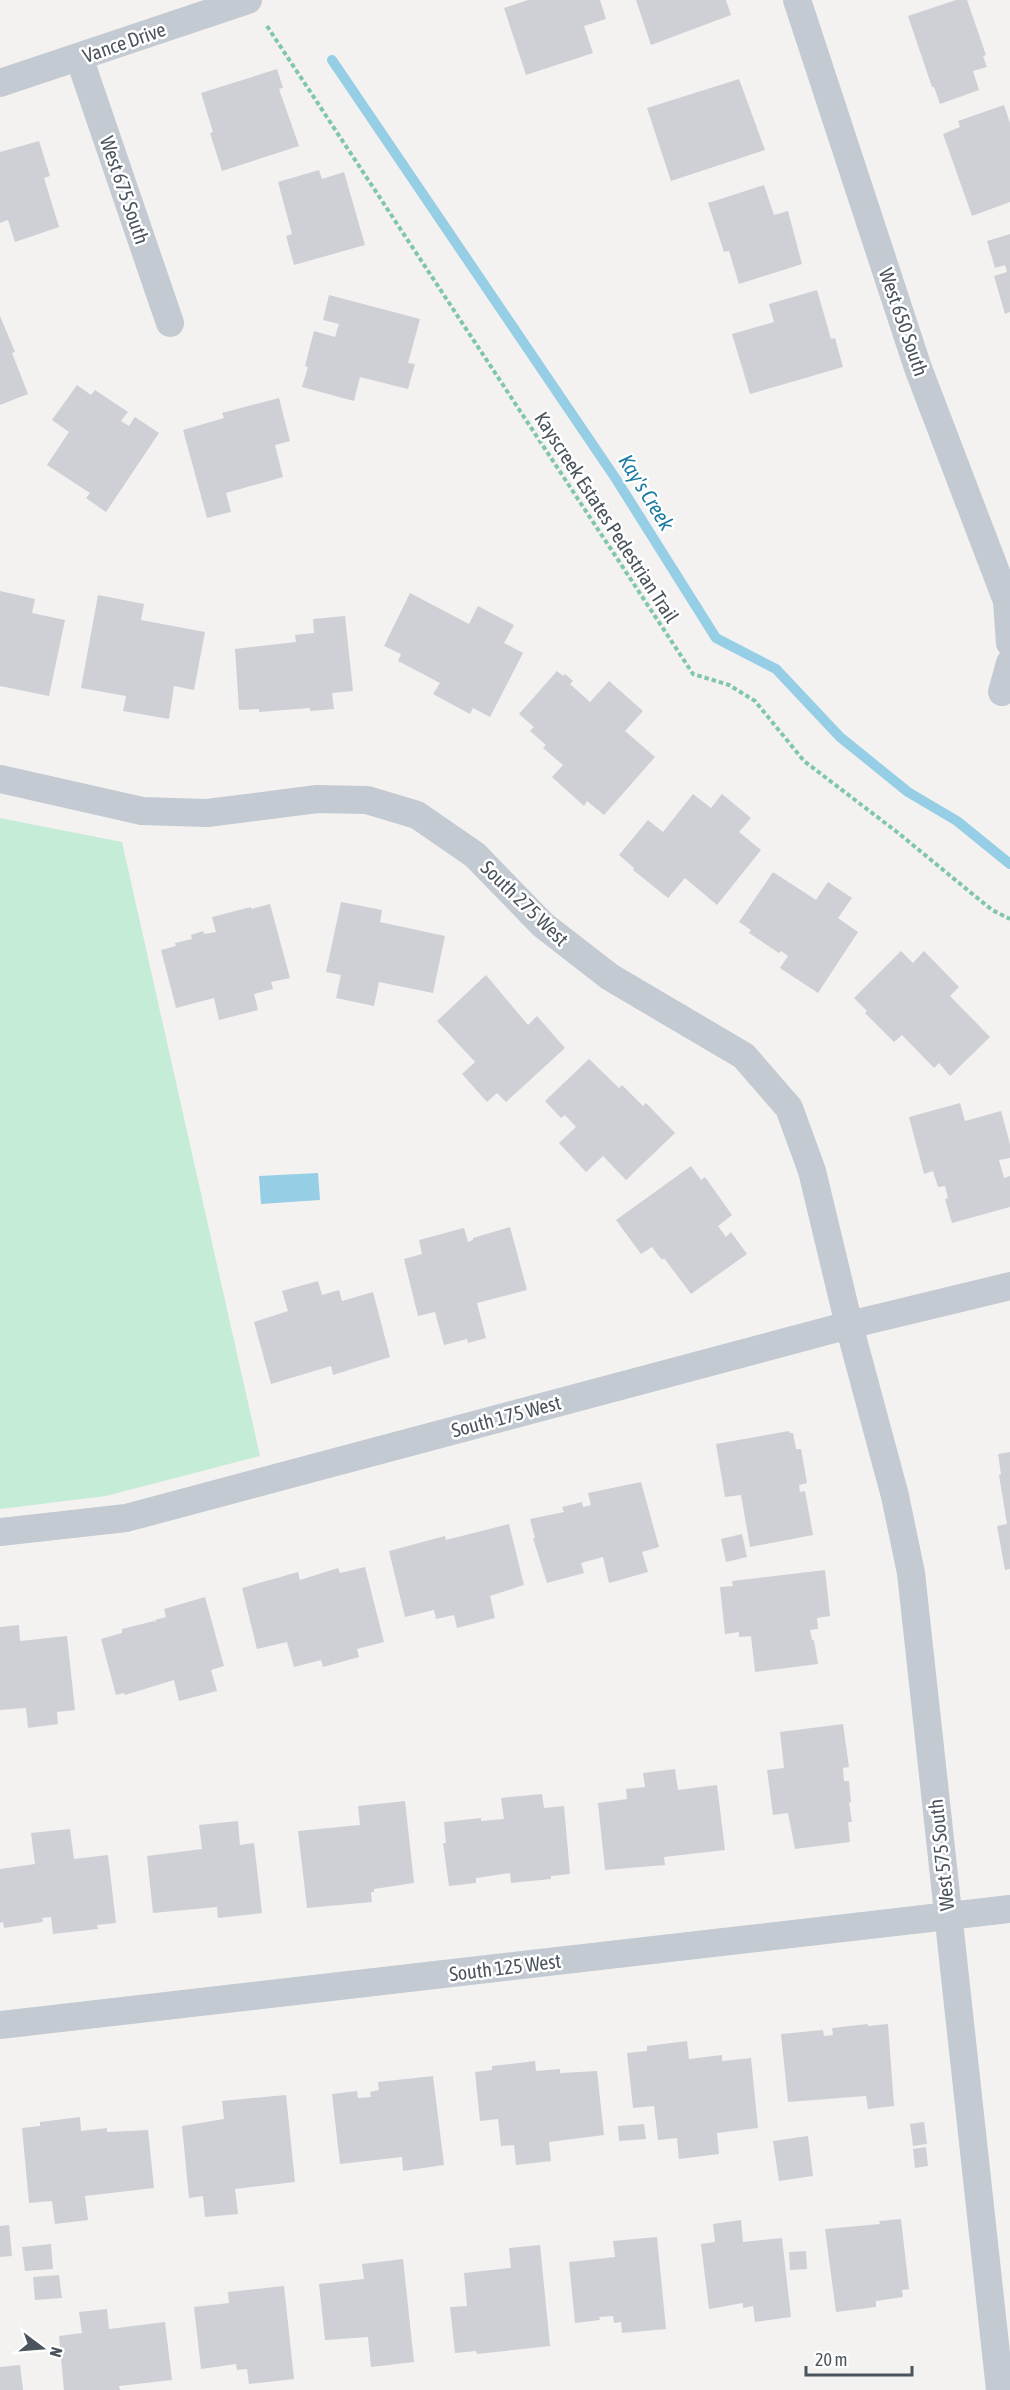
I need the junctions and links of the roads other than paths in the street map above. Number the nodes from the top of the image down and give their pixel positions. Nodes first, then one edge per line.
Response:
1 (248, 0) edge
2 (797, 0) edge
3 (80, 57) junction
4 (0, 83) edge
5 (170, 323) dead end
6 (1010, 643) edge
7 (1010, 663) edge
8 (1002, 692) dead end
9 (0, 779) edge
10 (1010, 1286) edge
11 (849, 1325) junction
12 (0, 1532) edge
13 (1010, 1910) edge
14 (947, 1917) junction
15 (0, 2025) edge
16 (1000, 2390) edge

1 - 3 street, Vance Drive
2 - 6 street, West 650 South
3 - 4 street, Vance Drive
3 - 5 street, West 675 South
7 - 8 street
9 - 11 street, South 275 West
10 - 11 street, South 175 West
11 - 12 street, South 175 West
11 - 14 street, West 575 South
13 - 14 street, South 125 West
14 - 15 street, South 125 West
14 - 16 street, West 575 South

